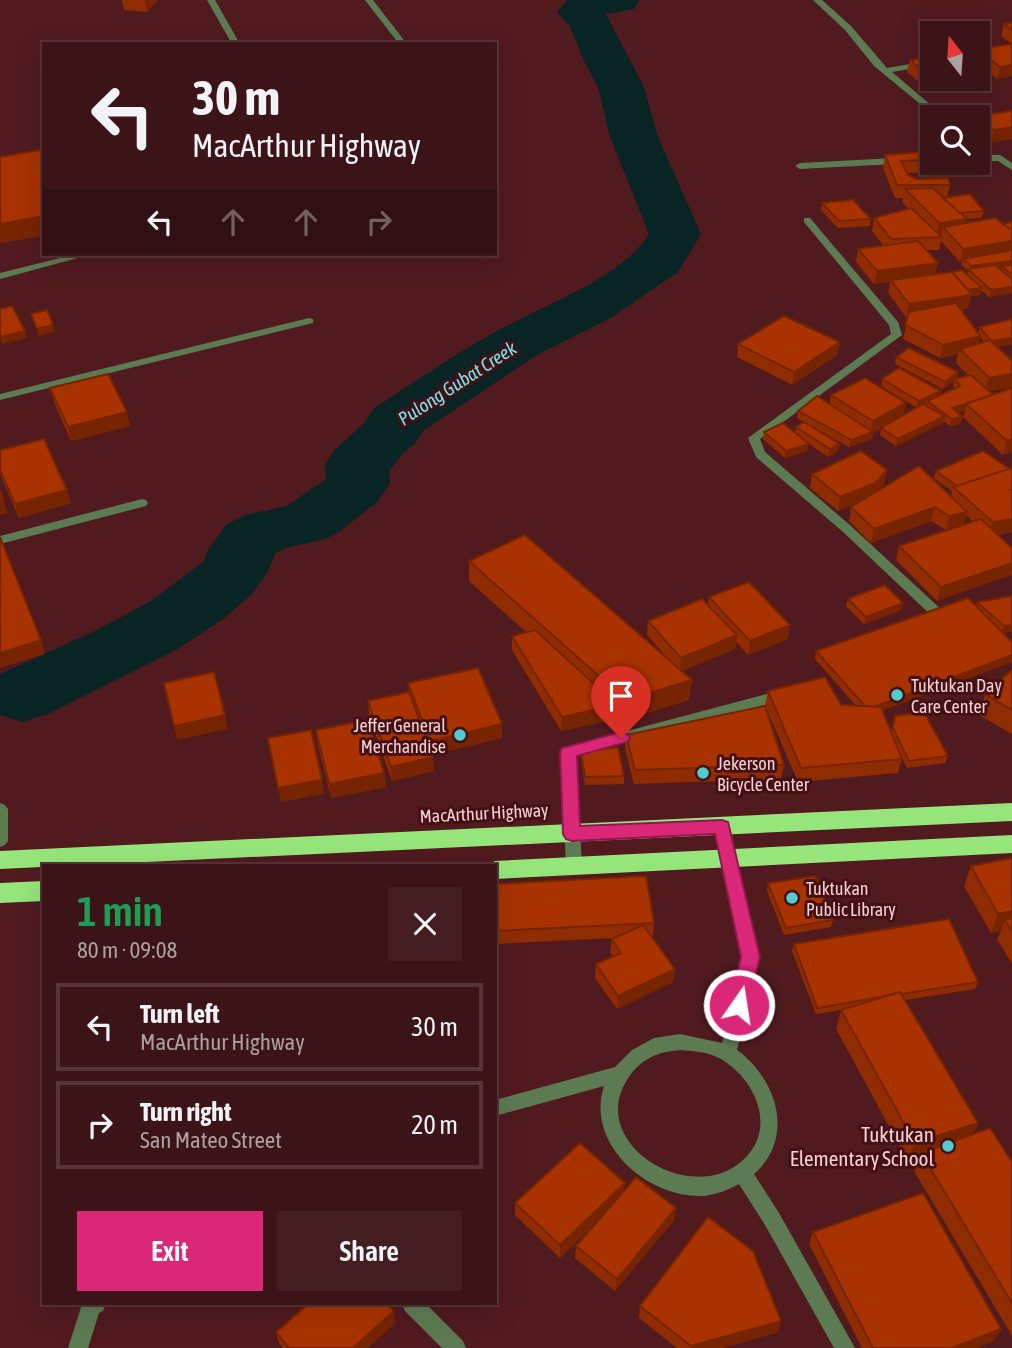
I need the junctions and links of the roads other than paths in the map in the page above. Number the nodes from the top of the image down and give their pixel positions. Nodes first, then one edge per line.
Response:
1 (211, 0) edge
2 (369, 0) edge
3 (817, 0) edge
4 (235, 42) edge
5 (401, 42) edge
6 (920, 64) edge
7 (885, 71) junction
8 (926, 105) edge
9 (990, 153) edge
10 (1012, 156) edge
11 (990, 158) edge
12 (1000, 158) junction
13 (920, 160) edge
14 (800, 166) dead end
15 (1012, 167) edge
16 (807, 220) dead end
17 (73, 256) edge
18 (0, 276) edge
19 (309, 321) dead end
20 (0, 397) edge
21 (142, 503) dead end
22 (0, 540) edge
23 (939, 615) edge
24 (794, 692) edge
25 (0, 809) edge
26 (1012, 812) edge
27 (722, 827) junction
28 (572, 834) junction
29 (0, 841) edge
30 (1012, 844) edge
31 (730, 858) junction
32 (0, 860) edge
33 (575, 866) junction
34 (497, 870) edge
35 (42, 891) edge
36 (0, 893) edge
37 (727, 1053) junction
38 (619, 1074) junction
39 (497, 1107) edge
40 (742, 1172) junction
41 (95, 1305) edge
42 (413, 1305) edge
43 (78, 1348) edge
44 (456, 1348) edge
45 (845, 1348) edge

1 - 4 street
2 - 5 street
3 - 7 street
6 - 7 street
7 - 8 street
9 - 12 street
10 - 12 street
11 - 12 street
12 - 15 street
13 - 14 street
16 - 23 street
17 - 18 street
19 - 20 street
21 - 22 street
24 - 28 street
25 - 29 street
26 - 27 highway, MacArthur Highway
27 - 28 highway, MacArthur Highway
27 - 31 street
28 - 32 highway, MacArthur Highway
28 - 33 street
30 - 31 highway
31 - 33 highway
31 - 37 street
33 - 34 highway
35 - 36 highway
37 - 38 street
37 - 40 street
38 - 39 street
38 - 40 street
40 - 45 street
41 - 43 street
42 - 44 street

